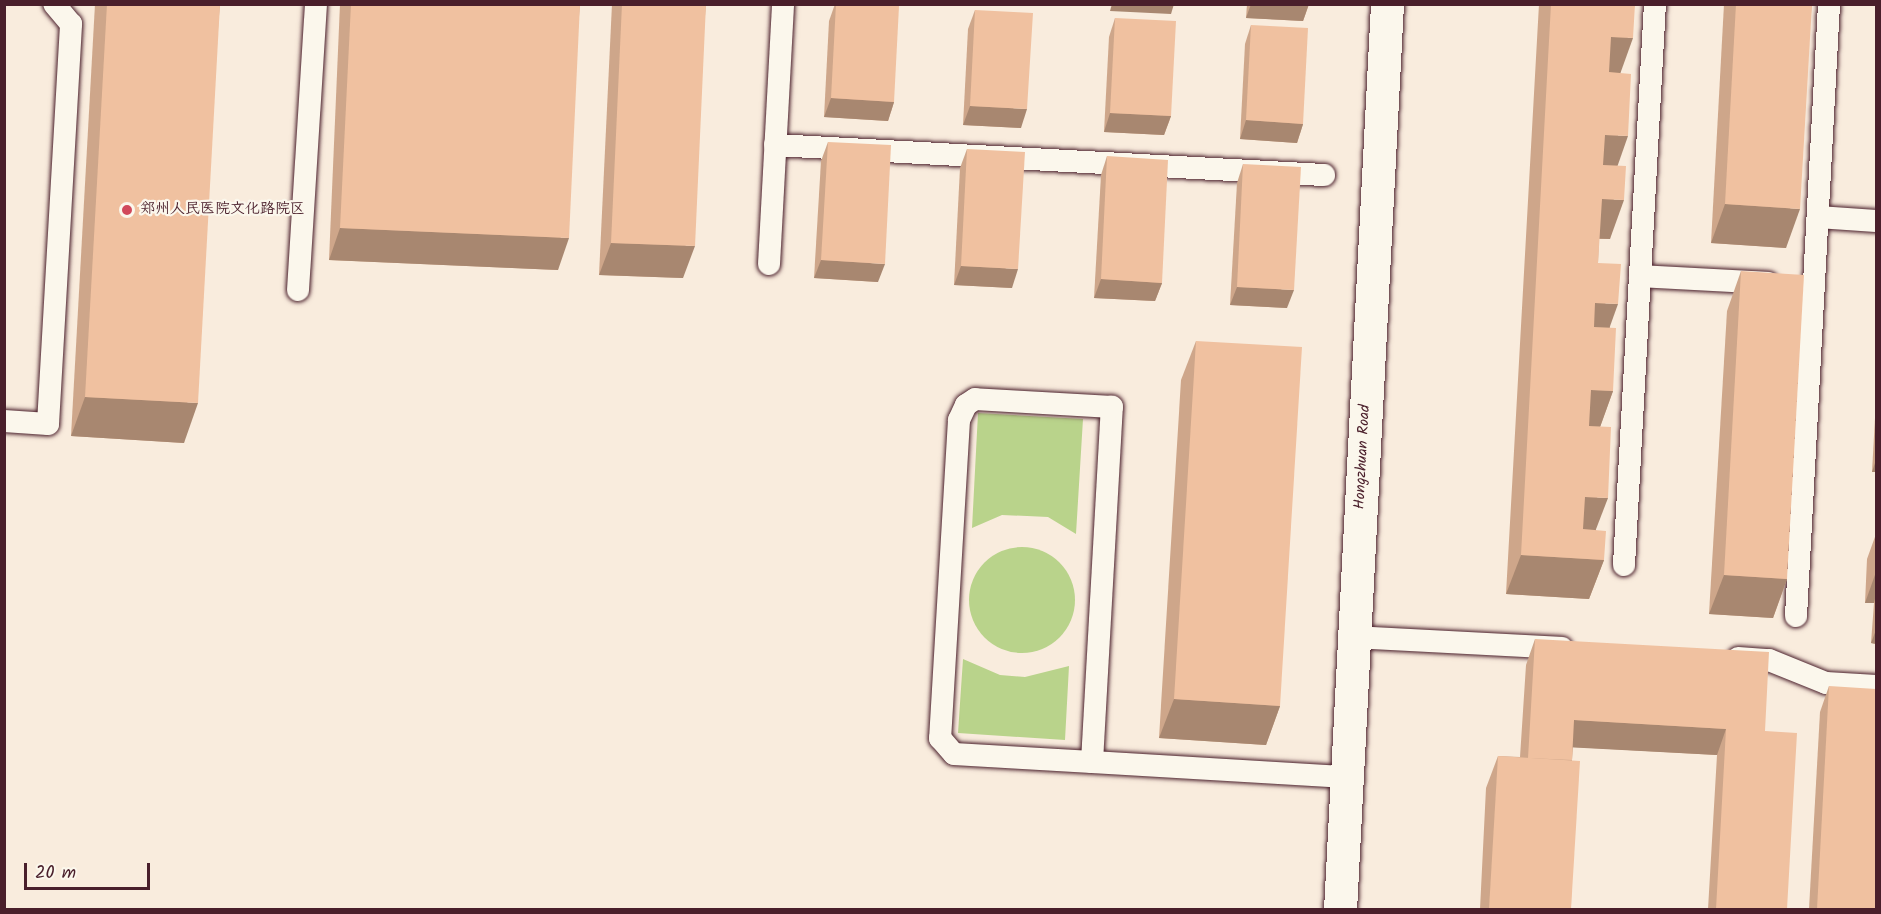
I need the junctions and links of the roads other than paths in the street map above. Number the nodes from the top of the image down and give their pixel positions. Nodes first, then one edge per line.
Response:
1 (54, 4) edge
2 (316, 4) edge
3 (783, 4) edge
4 (1387, 4) edge
5 (1654, 4) edge
6 (1829, 4) edge
7 (775, 146) junction
8 (1324, 175) dead end
9 (1818, 217) junction
10 (1876, 220) edge
11 (769, 264) dead end
12 (1640, 276) junction
13 (1814, 285) junction
14 (298, 290) dead end
15 (4, 421) edge
16 (1624, 565) dead end
17 (1796, 616) dead end
18 (1354, 636) junction
19 (1579, 649) edge
20 (1721, 657) edge
21 (1876, 686) edge
22 (1092, 762) junction
23 (1347, 777) junction
24 (1340, 909) edge

1 - 15 lane
2 - 14 lane
3 - 7 lane
4 - 18 street, Hongzhuan Road
5 - 12 lane
6 - 9 lane
7 - 8 lane
7 - 11 lane
9 - 10 lane
9 - 13 lane
12 - 13 lane
12 - 16 lane
13 - 17 lane
18 - 19 lane
18 - 23 street, Hongzhuan Road
20 - 21 lane
22 - 22 lane
22 - 23 lane
23 - 24 street, Hongzhuan Road

